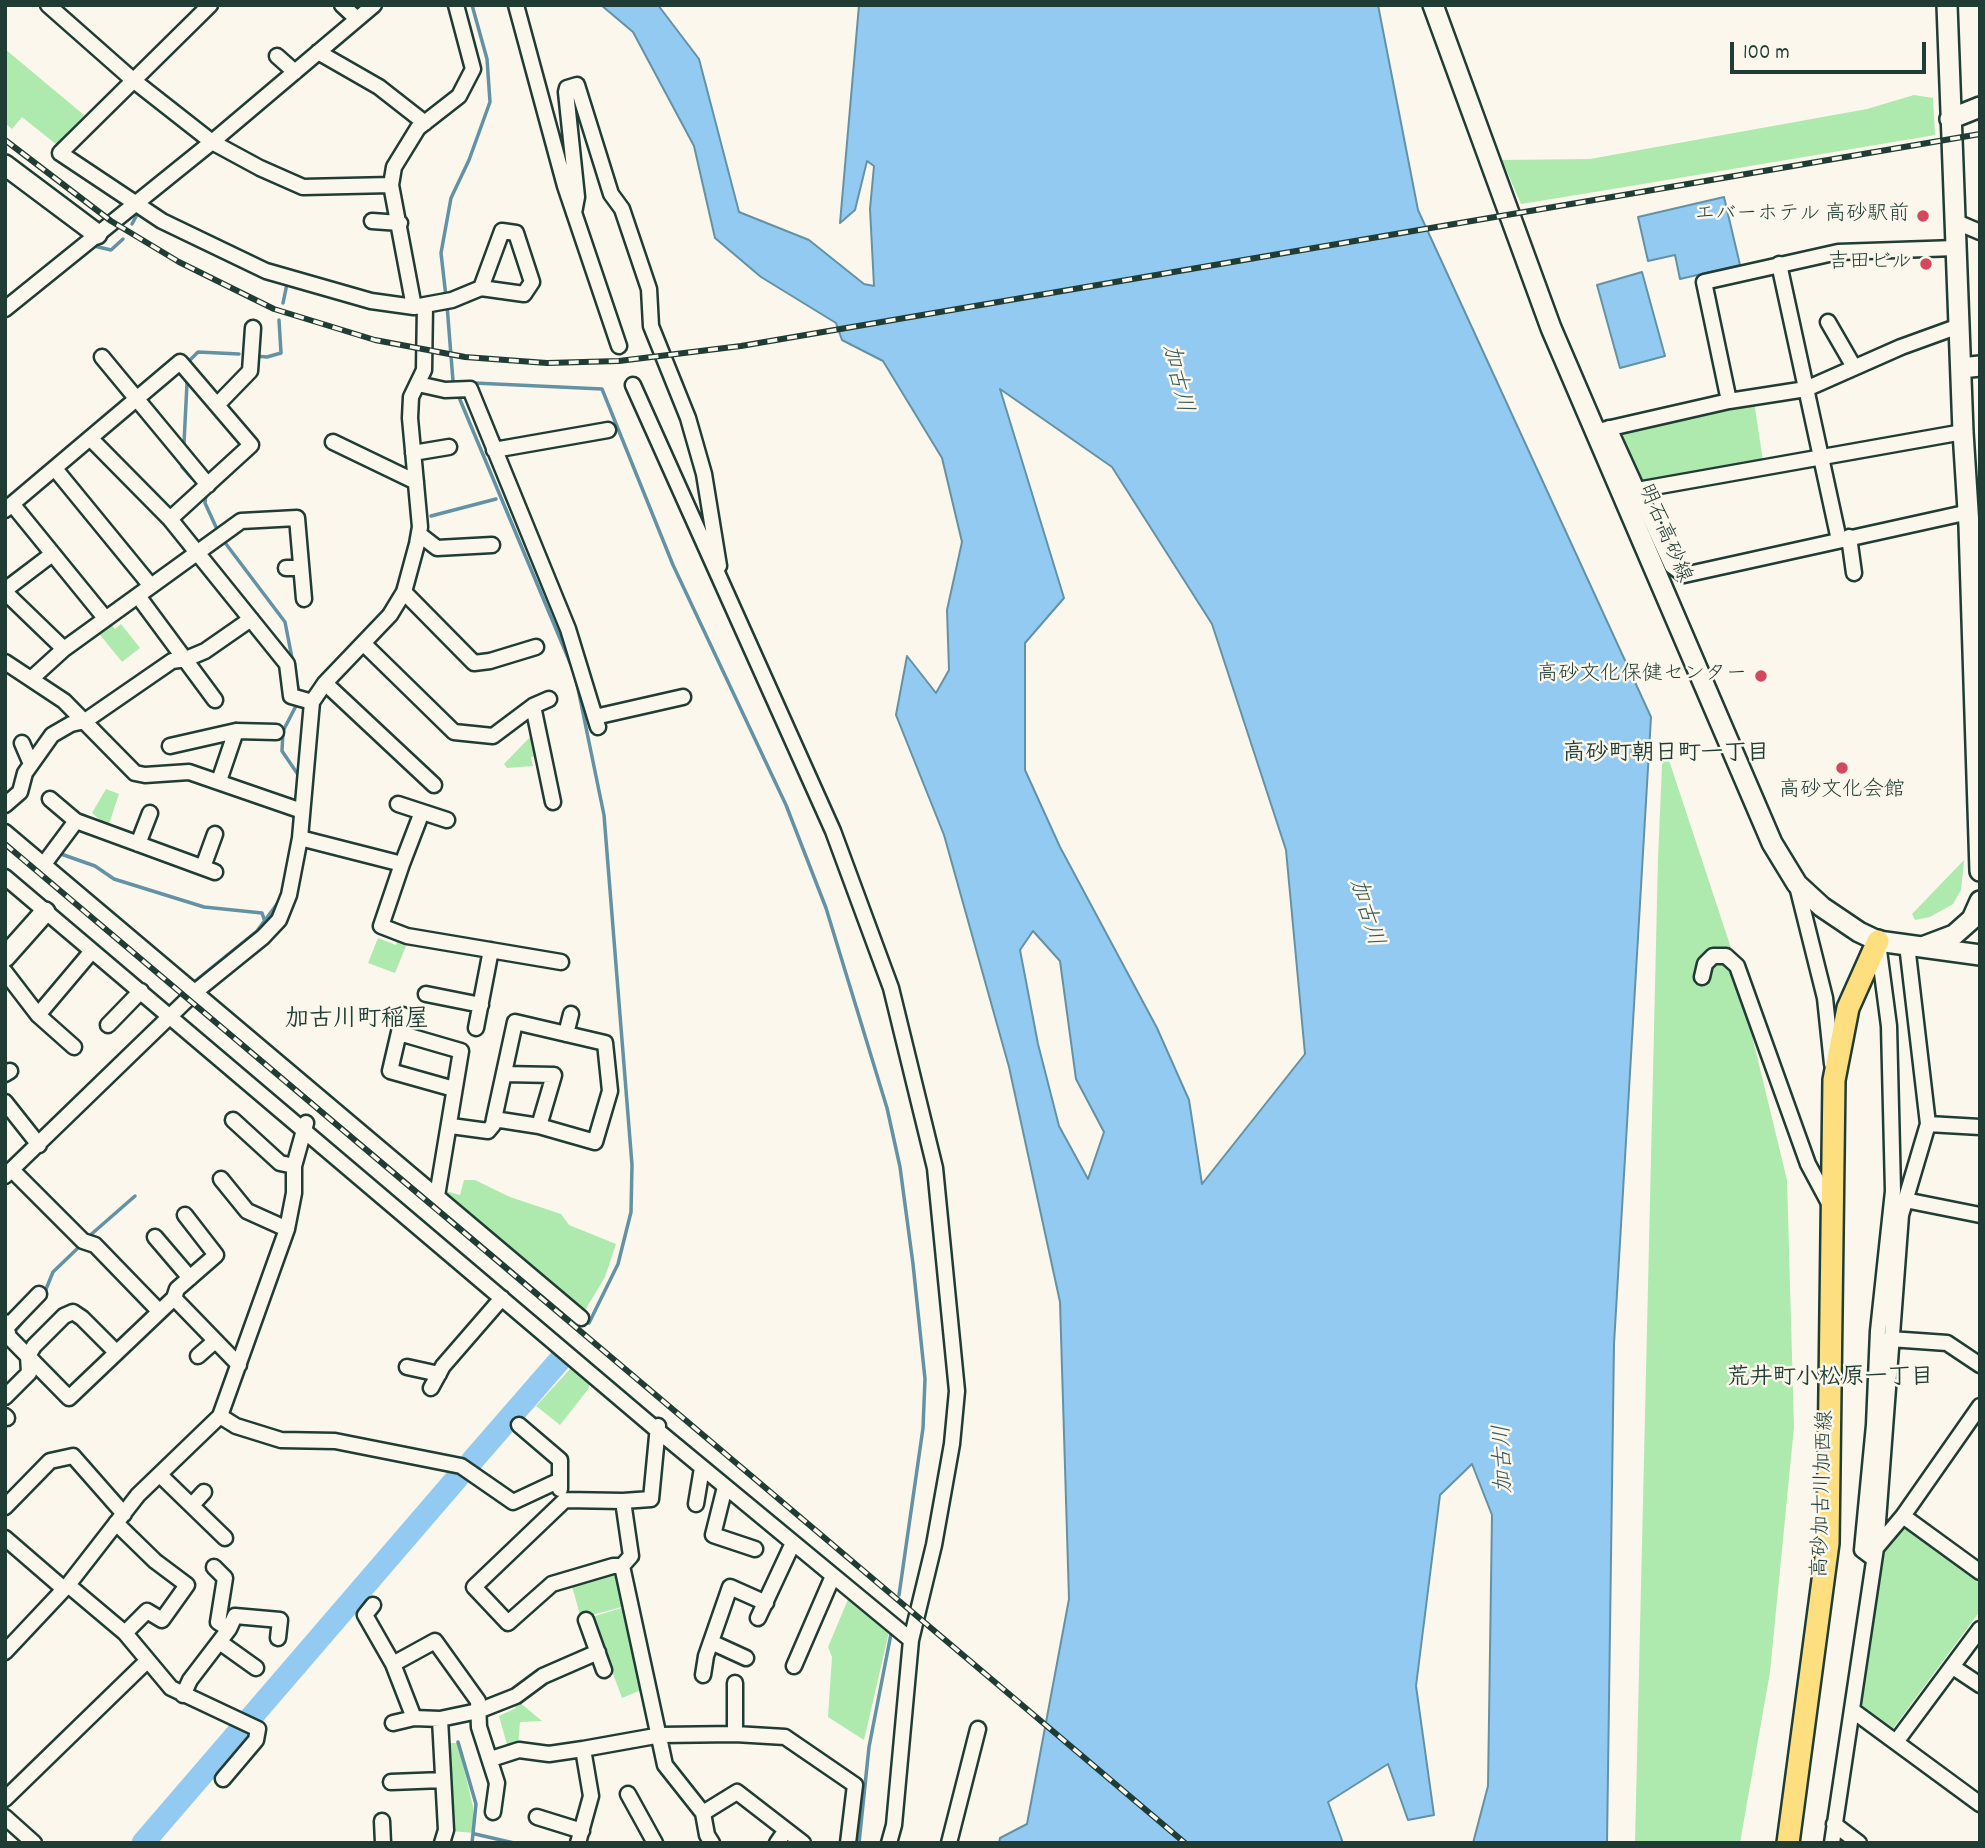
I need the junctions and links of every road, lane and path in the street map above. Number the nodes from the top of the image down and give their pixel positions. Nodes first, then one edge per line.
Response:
1 (48, 5) edge
2 (342, 5) edge
3 (374, 5) edge
4 (456, 5) edge
5 (516, 5) edge
6 (1433, 5) edge
7 (1947, 5) edge
8 (204, 8) edge
9 (357, 19) junction
10 (318, 52) junction
11 (277, 56) dead end
12 (295, 72) junction
13 (133, 80) junction
14 (1980, 107) edge
15 (1950, 119) junction
16 (425, 123) junction
17 (212, 142) junction
18 (5, 165) edge
19 (391, 185) junction
20 (133, 204) junction
21 (574, 213) junction
22 (372, 222) dead end
23 (1954, 222) junction
24 (400, 223) junction
25 (1980, 232) edge
26 (97, 234) junction
27 (1956, 247) junction
28 (1779, 264) junction
29 (481, 288) junction
30 (425, 305) junction
31 (5, 309) edge
32 (1828, 322) dead end
33 (1959, 326) junction
34 (253, 328) dead end
35 (619, 346) dead end
36 (102, 357) dead end
37 (1854, 367) junction
38 (1970, 367) edge
39 (418, 384) junction
40 (633, 385) dead end
41 (1806, 389) junction
42 (136, 396) junction
43 (1729, 401) junction
44 (217, 405) junction
45 (1602, 430) junction
46 (1962, 432) junction
47 (600, 436) dead end
48 (91, 439) junction
49 (333, 442) dead end
50 (449, 447) dead end
51 (494, 450) junction
52 (413, 453) junction
53 (1822, 456) junction
54 (56, 470) junction
55 (416, 482) junction
56 (208, 485) junction
57 (1637, 490) junction
58 (9, 508) edge
59 (170, 519) junction
60 (1973, 521) edge
61 (419, 534) junction
62 (1844, 539) junction
63 (483, 542) dead end
64 (197, 551) junction
65 (51, 555) junction
66 (286, 568) dead end
67 (301, 568) junction
68 (1854, 573) dead end
69 (151, 586) junction
70 (723, 588) junction
71 (5, 591) edge
72 (404, 592) junction
73 (138, 596) junction
74 (304, 599) dead end
75 (105, 618) junction
76 (251, 619) junction
77 (364, 644) junction
78 (527, 645) dead end
79 (64, 649) junction
80 (186, 659) junction
81 (5, 662) edge
82 (31, 679) junction
83 (325, 683) junction
84 (683, 697) dead end
85 (549, 699) dead end
86 (215, 700) dead end
87 (312, 702) junction
88 (533, 706) junction
89 (85, 721) junction
90 (236, 731) junction
91 (276, 732) dead end
92 (22, 743) dead end
93 (170, 746) dead end
94 (31, 764) junction
95 (219, 781) junction
96 (434, 785) dead end
97 (50, 799) dead end
98 (553, 802) dead end
99 (398, 804) dead end
100 (5, 805) edge
101 (298, 810) junction
102 (422, 812) junction
103 (150, 813) dead end
104 (447, 820) dead end
105 (76, 821) junction
106 (5, 832) edge
107 (215, 834) dead end
108 (300, 838) junction
109 (138, 844) junction
110 (1979, 844) edge
111 (44, 864) junction
112 (402, 864) junction
113 (1980, 871) edge
114 (1797, 884) junction
115 (8, 885) edge
116 (1980, 901) edge
117 (45, 912) junction
118 (1878, 941) junction
119 (1915, 945) junction
120 (491, 950) junction
121 (92, 951) junction
122 (1980, 955) edge
123 (5, 957) edge
124 (561, 962) dead end
125 (5, 972) edge
126 (1702, 977) dead end
127 (141, 991) junction
128 (195, 992) junction
129 (426, 994) dead end
130 (481, 1005) junction
131 (571, 1014) dead end
132 (38, 1015) junction
133 (171, 1015) junction
134 (403, 1015) dead end
135 (108, 1025) dead end
136 (476, 1028) dead end
137 (399, 1033) junction
138 (566, 1034) junction
139 (74, 1048) dead end
140 (504, 1074) junction
141 (1834, 1080) junction
142 (454, 1089) junction
143 (5, 1102) edge
144 (494, 1119) junction
145 (233, 1120) dead end
146 (1928, 1124) junction
147 (305, 1126) junction
148 (451, 1126) junction
149 (539, 1126) junction
150 (1980, 1127) edge
151 (39, 1145) junction
152 (294, 1166) junction
153 (9, 1173) edge
154 (221, 1179) dead end
155 (437, 1196) junction
156 (1905, 1200) junction
157 (1832, 1209) junction
158 (185, 1215) dead end
159 (1980, 1215) edge
160 (287, 1229) junction
161 (155, 1237) dead end
162 (190, 1278) junction
163 (39, 1294) dead end
164 (174, 1298) junction
165 (502, 1298) junction
166 (159, 1311) junction
167 (581, 1318) dead end
168 (7, 1324) edge
169 (1890, 1339) junction
170 (215, 1341) junction
171 (116, 1352) junction
172 (28, 1356) junction
173 (198, 1356) dead end
174 (239, 1365) junction
175 (1980, 1365) edge
176 (407, 1367) dead end
177 (439, 1374) junction
178 (431, 1388) dead end
179 (5, 1397) edge
180 (1980, 1406) edge
181 (220, 1416) junction
182 (520, 1425) dead end
183 (658, 1426) junction
184 (702, 1468) junction
185 (160, 1475) junction
186 (560, 1480) junction
187 (726, 1487) junction
188 (204, 1492) dead end
189 (565, 1500) junction
190 (624, 1501) junction
191 (696, 1504) dead end
192 (192, 1505) junction
193 (5, 1507) edge
194 (1903, 1516) junction
195 (120, 1519) junction
196 (5, 1538) edge
197 (225, 1538) dead end
198 (793, 1543) junction
199 (755, 1549) dead end
200 (1875, 1554) junction
201 (622, 1566) junction
202 (214, 1567) dead end
203 (1980, 1572) edge
204 (833, 1576) junction
205 (66, 1587) junction
206 (766, 1603) junction
207 (373, 1605) dead end
208 (758, 1618) dead end
209 (586, 1620) dead end
210 (229, 1629) junction
211 (1980, 1629) edge
212 (125, 1633) junction
213 (278, 1638) dead end
214 (911, 1640) junction
215 (711, 1642) junction
216 (221, 1643) junction
217 (5, 1652) edge
218 (597, 1652) junction
219 (746, 1658) dead end
220 (147, 1661) junction
221 (393, 1664) junction
222 (794, 1666) dead end
223 (1953, 1667) junction
224 (256, 1668) dead end
225 (604, 1670) dead end
226 (703, 1675) dead end
227 (735, 1683) dead end
228 (1980, 1685) edge
229 (183, 1695) junction
230 (1852, 1710) junction
231 (478, 1712) junction
232 (414, 1718) junction
233 (440, 1720) junction
234 (393, 1723) dead end
235 (978, 1729) dead end
236 (735, 1734) junction
237 (661, 1735) junction
238 (1896, 1742) junction
239 (583, 1749) junction
240 (491, 1759) junction
241 (223, 1779) dead end
242 (443, 1780) junction
243 (391, 1782) dead end
244 (636, 1798) dead end
245 (5, 1799) edge
246 (1980, 1804) edge
247 (493, 1812) dead end
248 (703, 1812) junction
249 (5, 1817) edge
250 (537, 1817) dead end
251 (382, 1821) dead end
252 (1834, 1824) junction
253 (786, 1830) junction
254 (580, 1837) edge
255 (651, 1841) edge
256 (34, 1843) edge
257 (383, 1843) edge
258 (442, 1843) edge
259 (712, 1843) edge
260 (777, 1843) edge
261 (803, 1843) edge
262 (848, 1843) edge
263 (889, 1843) edge
264 (949, 1843) edge
265 (1788, 1843) edge
266 (1832, 1843) edge
267 (1859, 1843) edge

1 - 13 street
2 - 9 street
3 - 9 street
4 - 16 street
5 - 21 street
6 - 45 main road, 明石高砂線
7 - 15 main road
8 - 13 street
9 - 10 street
10 - 12 street
10 - 16 street
11 - 12 street
12 - 17 street
13 - 17 street
13 - 20 street
14 - 15 main road
15 - 23 main road
16 - 19 street
17 - 19 street
17 - 20 street
18 - 26 main road
19 - 24 street
20 - 26 street
20 - 30 street
21 - 35 street
21 - 70 street
22 - 24 street
23 - 25 street
23 - 27 main road
24 - 30 street
26 - 31 street
27 - 28 street
27 - 33 main road
28 - 41 street
28 - 43 street
29 - 29 street
29 - 30 street
30 - 39 street
32 - 37 street
33 - 37 street
33 - 38 main road
34 - 44 street
36 - 42 street
37 - 41 street
38 - 46 main road
39 - 51 street
39 - 52 street
40 - 70 street
41 - 43 street
41 - 53 street
42 - 44 street
42 - 48 street
42 - 56 street
43 - 45 street
44 - 56 street
45 - 57 street
45 - 114 main road, 明石高砂線
46 - 53 street
46 - 60 main road
47 - 51 street
48 - 54 street
48 - 59 street
49 - 55 street
50 - 52 street
51 - 84 street
52 - 55 street
53 - 57 street
53 - 62 street
54 - 58 street
54 - 69 street
55 - 61 street
56 - 59 street
57 - 62 street
58 - 65 street
59 - 64 street
60 - 62 street
60 - 110 main road
61 - 63 street
61 - 72 street
62 - 68 street
64 - 67 street
64 - 69 street
64 - 76 street
65 - 71 street
65 - 75 street
66 - 67 street
67 - 74 street
69 - 73 street
70 - 214 street
71 - 79 street
72 - 77 street
72 - 78 street
73 - 75 street
73 - 80 street
75 - 79 street
76 - 80 street
76 - 87 street
77 - 83 street
77 - 88 street
79 - 82 street
80 - 86 street
80 - 89 street
81 - 82 street
82 - 89 street
83 - 87 street
83 - 96 street
85 - 88 street
87 - 101 street
88 - 98 street
89 - 94 street
89 - 95 street
90 - 91 street
90 - 93 street
90 - 95 street
92 - 94 street
94 - 100 street
95 - 101 street
97 - 105 street
99 - 102 street
101 - 108 street
102 - 104 street
102 - 112 street
103 - 109 street
105 - 109 street
105 - 111 street
106 - 111 street
107 - 109 street
108 - 112 street
108 - 128 street
110 - 113 main road
111 - 128 street
112 - 120 street
114 - 118 main road, 明石高砂線
114 - 141 street
115 - 117 street
116 - 119 main road
117 - 121 street
117 - 123 main road
118 - 119 main road, 明石高砂線
118 - 141 main road, 高砂加古川加西線
118 - 200 street
119 - 122 main road, 明石高砂線
119 - 146 street
120 - 124 street
120 - 130 street
121 - 127 street
121 - 132 street
125 - 132 street
126 - 157 street
127 - 133 street
127 - 135 street
128 - 133 street
128 - 155 street
129 - 130 street
130 - 136 street
131 - 138 street
132 - 139 street
133 - 147 street
133 - 151 street
134 - 137 street
137 - 142 street
137 - 142 street
138 - 140 street
138 - 149 street
140 - 144 street
140 - 149 street
141 - 157 main road, 高砂加古川加西線
142 - 148 street
143 - 151 street
144 - 148 street
144 - 149 street
145 - 152 street
146 - 150 street
146 - 156 street
147 - 152 street
147 - 165 street
148 - 155 street
151 - 153 street
152 - 160 street
153 - 166 street
154 - 160 street
155 - 167 street
156 - 159 street
156 - 169 street
157 - 265 main road, 高砂加古川加西線
158 - 162 street
160 - 174 street
161 - 162 street
162 - 164 street
163 - 168 street
164 - 166 street
164 - 170 street
165 - 177 street
165 - 183 street
166 - 171 street
168 - 172 street
169 - 175 street
169 - 200 street
170 - 173 street
170 - 174 street
171 - 172 street
171 - 172 street
172 - 179 street
174 - 181 street
176 - 177 street
177 - 178 street
180 - 194 street
181 - 185 street
181 - 186 street
182 - 186 street
183 - 184 street
183 - 190 street
184 - 187 street
184 - 191 street
185 - 192 street
185 - 195 street
186 - 189 street
187 - 198 street
187 - 199 street
188 - 192 street
189 - 190 street
189 - 201 street
190 - 201 street
192 - 197 street
193 - 195 street
194 - 200 street
194 - 203 street
195 - 205 street
195 - 212 street
196 - 205 street
198 - 204 street
198 - 206 street
200 - 230 street
201 - 237 street
202 - 210 street
204 - 214 street
204 - 222 street
205 - 212 street
205 - 217 street
206 - 208 street
206 - 215 street
207 - 221 street
209 - 218 street
210 - 213 street
210 - 216 street
211 - 223 street
212 - 220 street
214 - 263 street
215 - 219 street
215 - 226 street
216 - 224 street
216 - 229 street
218 - 225 street
218 - 231 street
220 - 229 street
220 - 245 street
221 - 231 street
221 - 232 street
223 - 228 street
223 - 238 street
227 - 236 street
229 - 241 street
230 - 238 street
230 - 252 street
231 - 233 street
231 - 240 street
232 - 233 street
232 - 234 street
233 - 242 street
235 - 264 street
236 - 237 street
236 - 262 street
237 - 239 street
237 - 248 street
238 - 246 street
239 - 240 street
239 - 254 street
240 - 247 street
242 - 243 street
242 - 258 street
244 - 255 street
248 - 253 street
248 - 259 street
249 - 256 street
250 - 254 street
251 - 257 street
252 - 266 street
252 - 267 street
253 - 260 street
253 - 261 street

